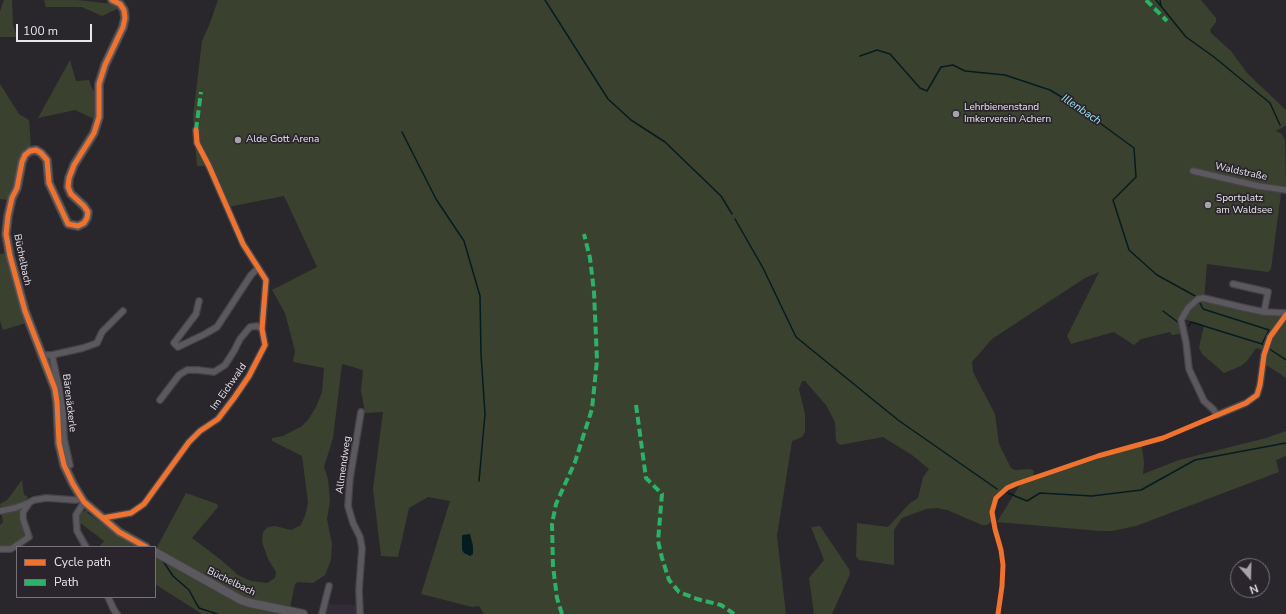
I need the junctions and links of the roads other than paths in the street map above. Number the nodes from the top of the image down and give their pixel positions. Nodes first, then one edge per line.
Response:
1 (112, 0) edge
2 (196, 130) dead end
3 (1193, 171) dead end
4 (1286, 190) edge
5 (258, 268) junction
6 (1233, 284) dead end
7 (199, 301) dead end
8 (123, 311) dead end
9 (1264, 312) junction
10 (1286, 314) edge
11 (262, 329) junction
12 (41, 355) junction
13 (52, 355) junction
14 (160, 400) dead end
15 (362, 412) dead end
16 (70, 465) dead end
17 (83, 501) junction
18 (30, 502) junction
19 (0, 511) edge
20 (103, 518) junction
21 (85, 546) edge
22 (144, 546) edge
23 (0, 549) edge
24 (156, 553) edge
25 (329, 586) dead end
26 (108, 598) edge
27 (117, 614) edge
28 (303, 614) edge
29 (322, 614) edge
30 (360, 614) edge

1 - 12 street, Büchelbach
2 - 5 street, Im Eichwald
3 - 4 street, Waldstraße
5 - 7 street
5 - 11 street, Im Eichwald
6 - 9 street
8 - 13 street
9 - 10 street
9 - 10 street
11 - 14 street
11 - 20 street, Im Eichwald
12 - 13 street
12 - 17 street, Büchelbach
13 - 16 street, Bärenäckerle
15 - 30 street, Allmendweg
17 - 18 street
17 - 20 street, Büchelbach
17 - 21 street
18 - 19 street
18 - 23 street
20 - 22 street, Büchelbach
24 - 28 street, Büchelbach
25 - 29 street
26 - 27 street

